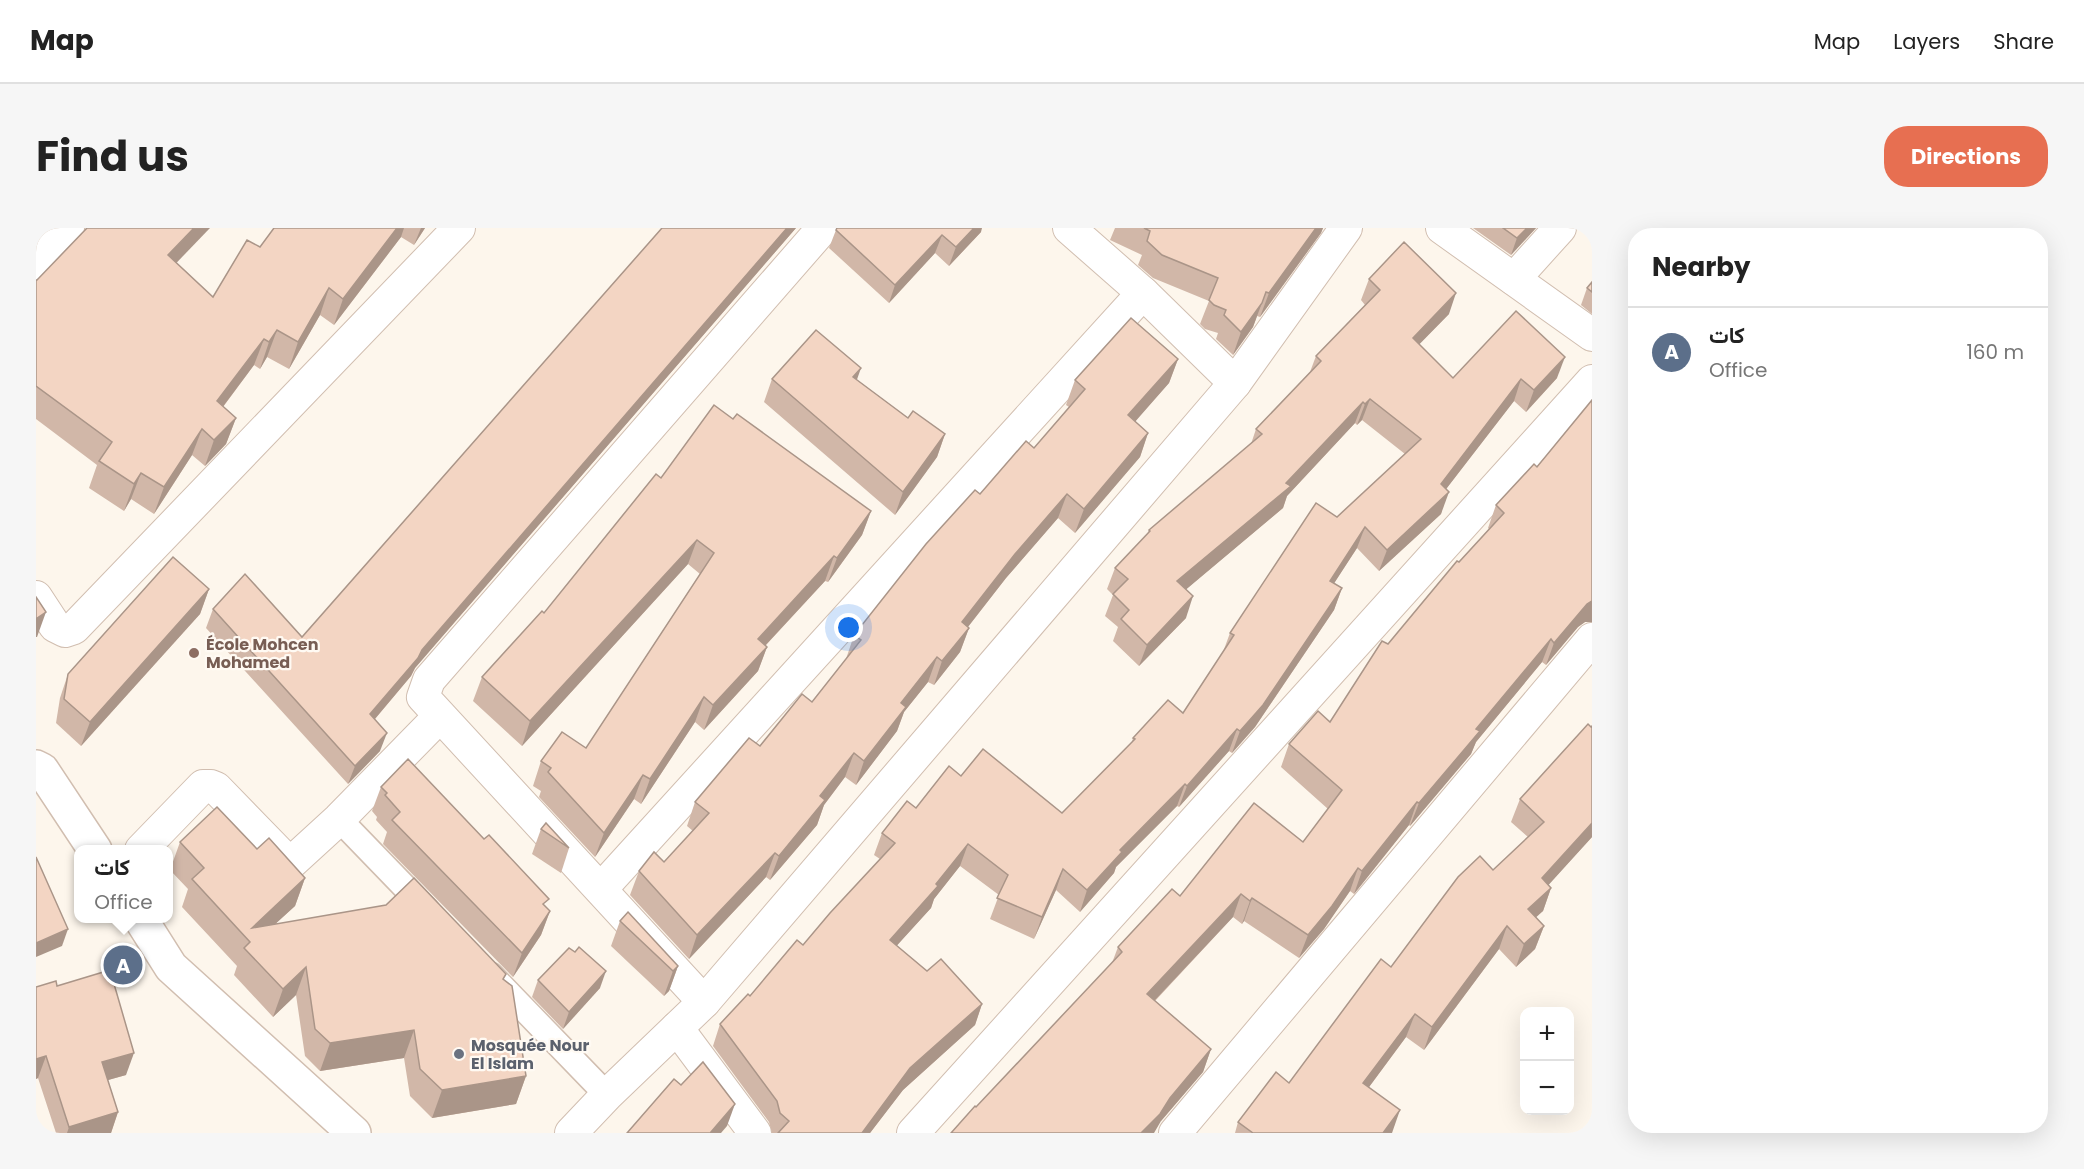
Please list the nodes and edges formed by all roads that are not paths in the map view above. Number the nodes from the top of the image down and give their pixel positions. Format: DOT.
graph roads {
  1 [pos="68,228"];
  2 [pos="459,228"];
  3 [pos="823,228"];
  4 [pos="1346,228"];
  5 [pos="1442,228"];
  6 [pos="1560,228"];
  7 [pos="1085,233"];
  8 [pos="36,263"];
  9 [pos="1514,279"];
  10 [pos="1143,294"];
  11 [pos="1592,335"];
  12 [pos="1592,381"];
  13 [pos="1234,383"];
  14 [pos="36,597"];
  15 [pos="1592,639"];
  16 [pos="440,717"];
  17 [pos="36,767"];
  18 [pos="339,819"];
  19 [pos="92,845"];
  20 [pos="145,845"];
  21 [pos="601,889"];
  22 [pos="143,923"];
  23 [pos="444,928"];
  24 [pos="477,961"];
  25 [pos="704,1002"];
  26 [pos="677,1028"];
  27 [pos="607,1095"];
  28 [pos="354,1133"];
  29 [pos="571,1133"];
  30 [pos="755,1133"];
  31 [pos="913,1133"];
  32 [pos="1175,1133"];
  1 -- 8 [label="street"];
  2 -- 14 [label="street"];
  3 -- 16 [label="street"];
  4 -- 13 [label="street"];
  5 -- 9 [label="street"];
  6 -- 9 [label="street"];
  7 -- 10 [label="street"];
  9 -- 11 [label="street"];
  10 -- 13 [label="street"];
  10 -- 21 [label="street"];
  12 -- 31 [label="street"];
  13 -- 25 [label="street"];
  15 -- 32 [label="street"];
  16 -- 18 [label="street"];
  16 -- 21 [label="street"];
  17 -- 19 [label="street"];
  18 -- 20 [label="street"];
  18 -- 23 [label="street"];
  21 -- 25 [label="street"];
  22 -- 28 [label="street"];
  24 -- 27 [label="street"];
  25 -- 26 [label="street"];
  26 -- 27 [label="street"];
  26 -- 30 [label="street"];
  27 -- 29 [label="street"];
}
